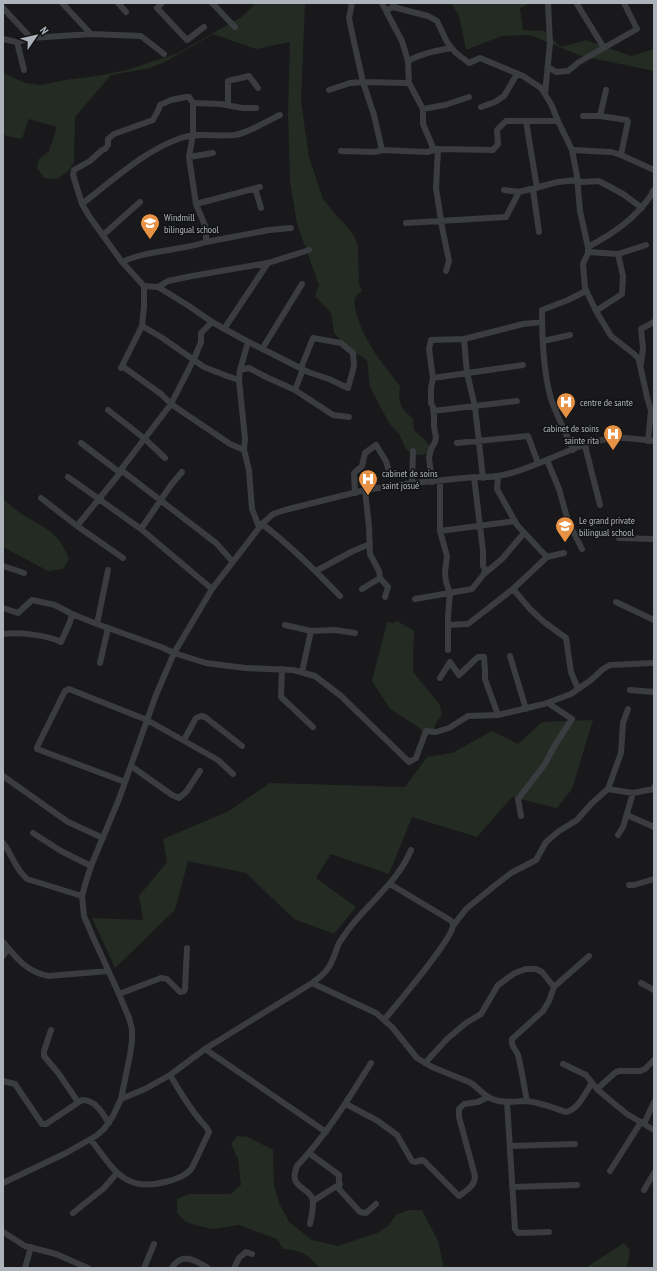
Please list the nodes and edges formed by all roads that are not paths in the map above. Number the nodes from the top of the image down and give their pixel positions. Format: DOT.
graph roads {
  1 [pos="62,3"];
  2 [pos="118,3"];
  3 [pos="162,3"];
  4 [pos="212,3"];
  5 [pos="352,3"];
  6 [pos="382,3"];
  7 [pos="548,3"];
  8 [pos="624,3"];
  9 [pos="577,4"];
  10 [pos="394,5"];
  11 [pos="3,8"];
  12 [pos="386,11"];
  13 [pos="126,12"];
  14 [pos="204,27"];
  15 [pos="235,27"];
  16 [pos="91,34"];
  17 [pos="31,38"];
  18 [pos="3,39"];
  19 [pos="17,42"];
  20 [pos="451,48"];
  21 [pos="604,48"];
  22 [pos="164,54"];
  23 [pos="408,61"];
  24 [pos="548,68"];
  25 [pos="24,70"];
  26 [pos="517,74"];
  27 [pos="363,82"];
  28 [pos="409,83"];
  29 [pos="258,88"];
  30 [pos="329,90"];
  31 [pos="606,90"];
  32 [pos="546,94"];
  33 [pos="468,97"];
  34 [pos="193,103"];
  35 [pos="228,105"];
  36 [pos="481,107"];
  37 [pos="256,108"];
  38 [pos="423,109"];
  39 [pos="280,115"];
  40 [pos="583,116"];
  41 [pos="600,116"];
  42 [pos="526,121"];
  43 [pos="558,121"];
  44 [pos="193,134"];
  45 [pos="436,149"];
  46 [pos="382,150"];
  47 [pos="572,150"];
  48 [pos="341,151"];
  49 [pos="213,153"];
  50 [pos="621,155"];
  51 [pos="189,157"];
  52 [pos="654,170"];
  53 [pos="577,180"];
  54 [pos="535,188"];
  55 [pos="504,190"];
  56 [pos="654,190"];
  57 [pos="519,192"];
  58 [pos="140,202"];
  59 [pos="82,204"];
  60 [pos="196,204"];
  61 [pos="260,208"];
  62 [pos="642,208"];
  63 [pos="441,221"];
  64 [pos="406,223"];
  65 [pos="291,228"];
  66 [pos="540,232"];
  67 [pos="103,235"];
  68 [pos="206,242"];
  69 [pos="646,245"];
  70 [pos="588,249"];
  71 [pos="309,250"];
  72 [pos="618,254"];
  73 [pos="122,262"];
  74 [pos="268,263"];
  75 [pos="446,271"];
  76 [pos="302,284"];
  77 [pos="144,286"];
  78 [pos="158,287"];
  79 [pos="586,291"];
  80 [pos="596,311"];
  81 [pos="212,322"];
  82 [pos="542,322"];
  83 [pos="654,322"];
  84 [pos="142,326"];
  85 [pos="224,329"];
  86 [pos="570,335"];
  87 [pos="464,339"];
  88 [pos="543,341"];
  89 [pos="248,342"];
  90 [pos="262,349"];
  91 [pos="194,359"];
  92 [pos="640,364"];
  93 [pos="523,365"];
  94 [pos="302,369"];
  95 [pos="240,370"];
  96 [pos="468,373"];
  97 [pos="433,378"];
  98 [pos="239,380"];
  99 [pos="295,390"];
  100 [pos="517,401"];
  101 [pos="171,404"];
  102 [pos="475,407"];
  103 [pos="108,410"];
  104 [pos="434,411"];
  105 [pos="349,417"];
  106 [pos="145,439"];
  107 [pos="479,440"];
  108 [pos="651,441"];
  109 [pos="81,443"];
  110 [pos="457,443"];
  111 [pos="585,446"];
  112 [pos="244,450"];
  113 [pos="573,450"];
  114 [pos="413,451"];
  115 [pos="166,458"];
  116 [pos="547,460"];
  117 [pos="538,464"];
  118 [pos="120,471"];
  119 [pos="182,472"];
  120 [pos="390,476"];
  121 [pos="68,477"];
  122 [pos="498,477"];
  123 [pos="474,478"];
  124 [pos="483,478"];
  125 [pos="440,481"];
  126 [pos="432,482"];
  127 [pos="412,483"];
  128 [pos="365,490"];
  129 [pos="355,493"];
  130 [pos="41,498"];
  131 [pos="99,499"];
  132 [pos="161,501"];
  133 [pos="600,505"];
  134 [pos="156,508"];
  135 [pos="515,521"];
  136 [pos="77,526"];
  137 [pos="260,526"];
  138 [pos="479,526"];
  139 [pos="141,528"];
  140 [pos="440,531"];
  141 [pos="524,533"];
  142 [pos="619,538"];
  143 [pos="654,539"];
  144 [pos="370,544"];
  145 [pos="582,549"];
  146 [pos="564,553"];
  147 [pos="547,557"];
  148 [pos="123,558"];
  149 [pos="233,562"];
  150 [pos="3,566"];
  151 [pos="108,570"];
  152 [pos="316,571"];
  153 [pos="24,573"];
  154 [pos="484,574"];
  155 [pos="380,578"];
  156 [pos="212,589"];
  157 [pos="362,589"];
  158 [pos="513,589"];
  159 [pos="450,593"];
  160 [pos="340,596"];
  161 [pos="385,597"];
  162 [pos="415,599"];
  163 [pos="616,602"];
  164 [pos="3,608"];
  165 [pos="72,614"];
  166 [pos="654,620"];
  167 [pos="96,624"];
  168 [pos="285,625"];
  169 [pos="448,625"];
  170 [pos="108,628"];
  171 [pos="311,631"];
  172 [pos="355,633"];
  173 [pos="3,634"];
  174 [pos="448,650"];
  175 [pos="174,653"];
  176 [pos="510,656"];
  177 [pos="100,663"];
  178 [pos="654,663"];
  179 [pos="282,669"];
  180 [pos="302,672"];
  181 [pos="440,678"];
  182 [pos="578,689"];
  183 [pos="630,690"];
  184 [pos="654,692"];
  185 [pos="548,703"];
  186 [pos="526,709"];
  187 [pos="628,709"];
  188 [pos="498,715"];
  189 [pos="147,720"];
  190 [pos="313,727"];
  191 [pos="184,740"];
  192 [pos="242,746"];
  193 [pos="131,766"];
  194 [pos="200,771"];
  195 [pos="232,774"];
  196 [pos="3,776"];
  197 [pos="125,782"];
  198 [pos="654,787"];
  199 [pos="608,789"];
  200 [pos="633,793"];
  201 [pos="627,815"];
  202 [pos="521,816"];
  203 [pos="654,827"];
  204 [pos="33,833"];
  205 [pos="618,835"];
  206 [pos="103,838"];
  207 [pos="3,843"];
  208 [pos="411,850"];
  209 [pos="91,866"];
  210 [pos="654,879"];
  211 [pos="390,884"];
  212 [pos="629,885"];
  213 [pos="82,896"];
  214 [pos="453,926"];
  215 [pos="3,942"];
  216 [pos="188,948"];
  217 [pos="8,949"];
  218 [pos="3,956"];
  219 [pos="589,956"];
  220 [pos="108,971"];
  221 [pos="312,983"];
  222 [pos="641,983"];
  223 [pos="554,987"];
  224 [pos="654,990"];
  225 [pos="119,994"];
  226 [pos="385,1019"];
  227 [pos="51,1030"];
  228 [pos="205,1049"];
  229 [pos="654,1060"];
  230 [pos="371,1063"];
  231 [pos="425,1063"];
  232 [pos="563,1064"];
  233 [pos="170,1075"];
  234 [pos="3,1081"];
  235 [pos="592,1083"];
  236 [pos="597,1089"];
  237 [pos="488,1097"];
  238 [pos="121,1098"];
  239 [pos="526,1101"];
  240 [pos="78,1102"];
  241 [pos="507,1102"];
  242 [pos="654,1102"];
  243 [pos="346,1104"];
  244 [pos="109,1122"];
  245 [pos="643,1123"];
  246 [pos="654,1130"];
  247 [pos="326,1132"];
  248 [pos="91,1140"];
  249 [pos="575,1144"];
  250 [pos="510,1146"];
  251 [pos="309,1153"];
  252 [pos="610,1171"];
  253 [pos="117,1173"];
  254 [pos="654,1173"];
  255 [pos="3,1183"];
  256 [pos="340,1184"];
  257 [pos="577,1186"];
  258 [pos="512,1187"];
  259 [pos="644,1190"];
  260 [pos="313,1201"];
  261 [pos="376,1204"];
  262 [pos="73,1213"];
  263 [pos="310,1224"];
  264 [pos="3,1232"];
  265 [pos="549,1232"];
  266 [pos="154,1244"];
  267 [pos="31,1247"];
  268 [pos="252,1254"];
  269 [pos="25,1268"];
  270 [pos="88,1268"];
  271 [pos="144,1268"];
  272 [pos="172,1268"];
  273 [pos="208,1268"];
  274 [pos="234,1268"];
  1 -- 16 [label="street"];
  2 -- 13 [label="street"];
  3 -- 14 [label="street"];
  4 -- 15 [label="street"];
  5 -- 27 [label="street"];
  6 -- 12 [label="street"];
  7 -- 24 [label="street"];
  8 -- 21 [label="street"];
  9 -- 21 [label="street"];
  10 -- 12 [label="street"];
  10 -- 20 [label="street"];
  11 -- 17 [label="street"];
  12 -- 23 [label="street"];
  16 -- 17 [label="street"];
  16 -- 22 [label="street"];
  17 -- 19 [label="street"];
  18 -- 19 [label="street"];
  19 -- 25 [label="street"];
  20 -- 23 [label="street"];
  20 -- 26 [label="street"];
  21 -- 24 [label="street"];
  23 -- 28 [label="street"];
  24 -- 32 [label="street"];
  26 -- 32 [label="street"];
  26 -- 36 [label="street"];
  27 -- 28 [label="street"];
  27 -- 30 [label="street"];
  27 -- 46 [label="street"];
  28 -- 38 [label="street"];
  29 -- 35 [label="street"];
  31 -- 41 [label="street"];
  32 -- 43 [label="street"];
  33 -- 38 [label="street"];
  34 -- 35 [label="street"];
  34 -- 44 [label="street"];
  34 -- 59 [label="street"];
  35 -- 37 [label="street"];
  38 -- 45 [label="street"];
  39 -- 44 [label="street"];
  40 -- 41 [label="street"];
  41 -- 50 [label="street"];
  42 -- 43 [label="street"];
  42 -- 45 [label="street"];
  42 -- 54 [label="street"];
  43 -- 47 [label="street"];
  44 -- 51 [label="street"];
  44 -- 59 [label="street"];
  45 -- 46 [label="street"];
  45 -- 63 [label="street"];
  46 -- 48 [label="street"];
  47 -- 50 [label="street"];
  47 -- 53 [label="street"];
  49 -- 51 [label="street"];
  50 -- 52 [label="street"];
  51 -- 60 [label="street"];
  53 -- 54 [label="street"];
  53 -- 62 [label="street"];
  53 -- 70 [label="street"];
  54 -- 57 [label="street"];
  54 -- 66 [label="street"];
  55 -- 57 [label="street"];
  56 -- 62 [label="street"];
  57 -- 63 [label="street"];
  58 -- 67 [label="street"];
  59 -- 67 [label="street"];
  60 -- 61 [label="street"];
  60 -- 68 [label="street"];
  62 -- 70 [label="street"];
  63 -- 64 [label="street"];
  63 -- 75 [label="street"];
  65 -- 68 [label="street"];
  67 -- 73 [label="street"];
  68 -- 73 [label="street"];
  69 -- 72 [label="street"];
  70 -- 72 [label="street"];
  70 -- 79 [label="street"];
  71 -- 74 [label="street"];
  72 -- 80 [label="street"];
  73 -- 77 [label="street"];
  74 -- 78 [label="street"];
  74 -- 85 [label="street"];
  76 -- 90 [label="street"];
  77 -- 78 [label="street"];
  77 -- 84 [label="street"];
  78 -- 81 [label="street"];
  79 -- 80 [label="street"];
  79 -- 82 [label="street"];
  80 -- 92 [label="street"];
  81 -- 85 [label="street"];
  81 -- 91 [label="street"];
  82 -- 87 [label="street"];
  82 -- 88 [label="street"];
  83 -- 92 [label="street"];
  84 -- 91 [label="street"];
  84 -- 101 [label="street"];
  85 -- 89 [label="street"];
  86 -- 88 [label="street"];
  87 -- 96 [label="street"];
  87 -- 97 [label="street"];
  88 -- 113 [label="street"];
  89 -- 90 [label="street"];
  89 -- 95 [label="street"];
  90 -- 94 [label="street"];
  91 -- 98 [label="street"];
  91 -- 101 [label="street"];
  92 -- 108 [label="street"];
  93 -- 96 [label="street"];
  94 -- 94 [label="street"];
  94 -- 99 [label="street"];
  95 -- 98 [label="street"];
  95 -- 99 [label="street"];
  96 -- 97 [label="street"];
  96 -- 102 [label="street"];
  97 -- 104 [label="street"];
  98 -- 112 [label="street"];
  99 -- 105 [label="street"];
  100 -- 102 [label="street"];
  101 -- 106 [label="street"];
  101 -- 112 [label="street"];
  102 -- 104 [label="street"];
  102 -- 107 [label="street"];
  103 -- 106 [label="street"];
  104 -- 126 [label="street"];
  106 -- 115 [label="street"];
  106 -- 118 [label="street"];
  107 -- 110 [label="street"];
  107 -- 117 [label="street"];
  107 -- 124 [label="street"];
  108 -- 111 [label="street"];
  109 -- 118 [label="street"];
  111 -- 113 [label="street"];
  111 -- 133 [label="street"];
  112 -- 137 [label="street"];
  113 -- 116 [label="street"];
  114 -- 127 [label="street"];
  116 -- 117 [label="street"];
  116 -- 145 [label="street"];
  117 -- 122 [label="street"];
  118 -- 131 [label="street"];
  118 -- 132 [label="street"];
  118 -- 134 [label="street"];
  119 -- 132 [label="street"];
  120 -- 129 [label="street"];
  121 -- 131 [label="street"];
  122 -- 124 [label="street"];
  122 -- 135 [label="street"];
  123 -- 124 [label="street"];
  123 -- 125 [label="street"];
  123 -- 138 [label="street"];
  125 -- 126 [label="street"];
  125 -- 140 [label="street"];
  126 -- 127 [label="street"];
  127 -- 128 [label="street"];
  128 -- 129 [label="street"];
  128 -- 144 [label="street"];
  129 -- 137 [label="street"];
  130 -- 136 [label="street"];
  131 -- 136 [label="street"];
  131 -- 139 [label="street"];
  132 -- 134 [label="street"];
  132 -- 149 [label="street"];
  134 -- 139 [label="street"];
  135 -- 138 [label="street"];
  135 -- 141 [label="street"];
  136 -- 148 [label="street"];
  137 -- 149 [label="street"];
  137 -- 152 [label="street"];
  138 -- 140 [label="street"];
  138 -- 154 [label="street"];
  139 -- 156 [label="street"];
  140 -- 159 [label="street"];
  141 -- 147 [label="street"];
  141 -- 154 [label="street"];
  142 -- 143 [label="street"];
  144 -- 152 [label="street"];
  144 -- 155 [label="street"];
  146 -- 147 [label="street"];
  147 -- 158 [label="street"];
  149 -- 156 [label="street"];
  150 -- 153 [label="street"];
  151 -- 167 [label="street"];
  152 -- 160 [label="street"];
  154 -- 159 [label="street"];
  155 -- 157 [label="street"];
  155 -- 161 [label="street"];
  156 -- 175 [label="street"];
  158 -- 169 [label="street"];
  158 -- 182 [label="street"];
  159 -- 162 [label="street"];
  159 -- 169 [label="street"];
  163 -- 166 [label="street"];
  164 -- 165 [label="street"];
  165 -- 167 [label="street"];
  165 -- 173 [label="street"];
  167 -- 170 [label="street"];
  168 -- 171 [label="street"];
  169 -- 174 [label="street"];
  170 -- 175 [label="street"];
  170 -- 177 [label="street"];
  171 -- 172 [label="street"];
  171 -- 180 [label="street"];
  175 -- 179 [label="street"];
  175 -- 189 [label="street"];
  176 -- 186 [label="street"];
  178 -- 182 [label="street"];
  179 -- 180 [label="street"];
  179 -- 190 [label="street"];
  180 -- 188 [label="street"];
  181 -- 188 [label="street"];
  182 -- 185 [label="street"];
  183 -- 184 [label="street"];
  185 -- 186 [label="street"];
  185 -- 202 [label="street"];
  186 -- 188 [label="street"];
  187 -- 199 [label="street"];
  189 -- 191 [label="street"];
  189 -- 193 [label="street"];
  189 -- 197 [label="street"];
  191 -- 192 [label="street"];
  191 -- 195 [label="street"];
  193 -- 194 [label="street"];
  193 -- 197 [label="street"];
  196 -- 206 [label="street"];
  197 -- 206 [label="street"];
  198 -- 200 [label="street"];
  199 -- 200 [label="street"];
  199 -- 214 [label="street"];
  200 -- 201 [label="street"];
  201 -- 203 [label="street"];
  201 -- 205 [label="street"];
  204 -- 209 [label="street"];
  206 -- 209 [label="street"];
  207 -- 213 [label="street"];
  208 -- 211 [label="street"];
  209 -- 213 [label="street"];
  210 -- 212 [label="street"];
  211 -- 214 [label="street"];
  211 -- 221 [label="street"];
  213 -- 220 [label="street"];
  214 -- 226 [label="street"];
  215 -- 217 [label="street"];
  216 -- 225 [label="street"];
  217 -- 218 [label="street"];
  217 -- 220 [label="street"];
  219 -- 223 [label="street"];
  220 -- 225 [label="street"];
  221 -- 226 [label="street"];
  221 -- 228 [label="street"];
  222 -- 224 [label="street"];
  223 -- 231 [label="street"];
  223 -- 239 [label="street"];
  225 -- 238 [label="street"];
  226 -- 231 [label="street"];
  227 -- 240 [label="street"];
  228 -- 233 [label="street"];
  228 -- 247 [label="street"];
  229 -- 236 [label="street"];
  230 -- 243 [label="street"];
  231 -- 237 [label="street"];
  232 -- 235 [label="street"];
  233 -- 238 [label="street"];
  233 -- 253 [label="street"];
  234 -- 240 [label="street"];
  235 -- 236 [label="street"];
  235 -- 239 [label="street"];
  236 -- 245 [label="street"];
  237 -- 241 [label="street"];
  237 -- 243 [label="street"];
  238 -- 244 [label="street"];
  239 -- 241 [label="street"];
  240 -- 244 [label="street"];
  241 -- 250 [label="street"];
  242 -- 245 [label="street"];
  243 -- 247 [label="street"];
  244 -- 248 [label="street"];
  245 -- 246 [label="street"];
  245 -- 252 [label="street"];
  247 -- 251 [label="street"];
  248 -- 253 [label="street"];
  248 -- 255 [label="street"];
  249 -- 250 [label="street"];
  250 -- 258 [label="street"];
  251 -- 256 [label="street"];
  251 -- 260 [label="street"];
  253 -- 262 [label="street"];
  254 -- 259 [label="street"];
  256 -- 260 [label="street"];
  256 -- 261 [label="street"];
  257 -- 258 [label="street"];
  258 -- 265 [label="street"];
  260 -- 263 [label="street"];
  264 -- 267 [label="street"];
  266 -- 271 [label="street"];
  267 -- 269 [label="street"];
  267 -- 270 [label="street"];
  268 -- 274 [label="street"];
  272 -- 273 [label="street"];
}
